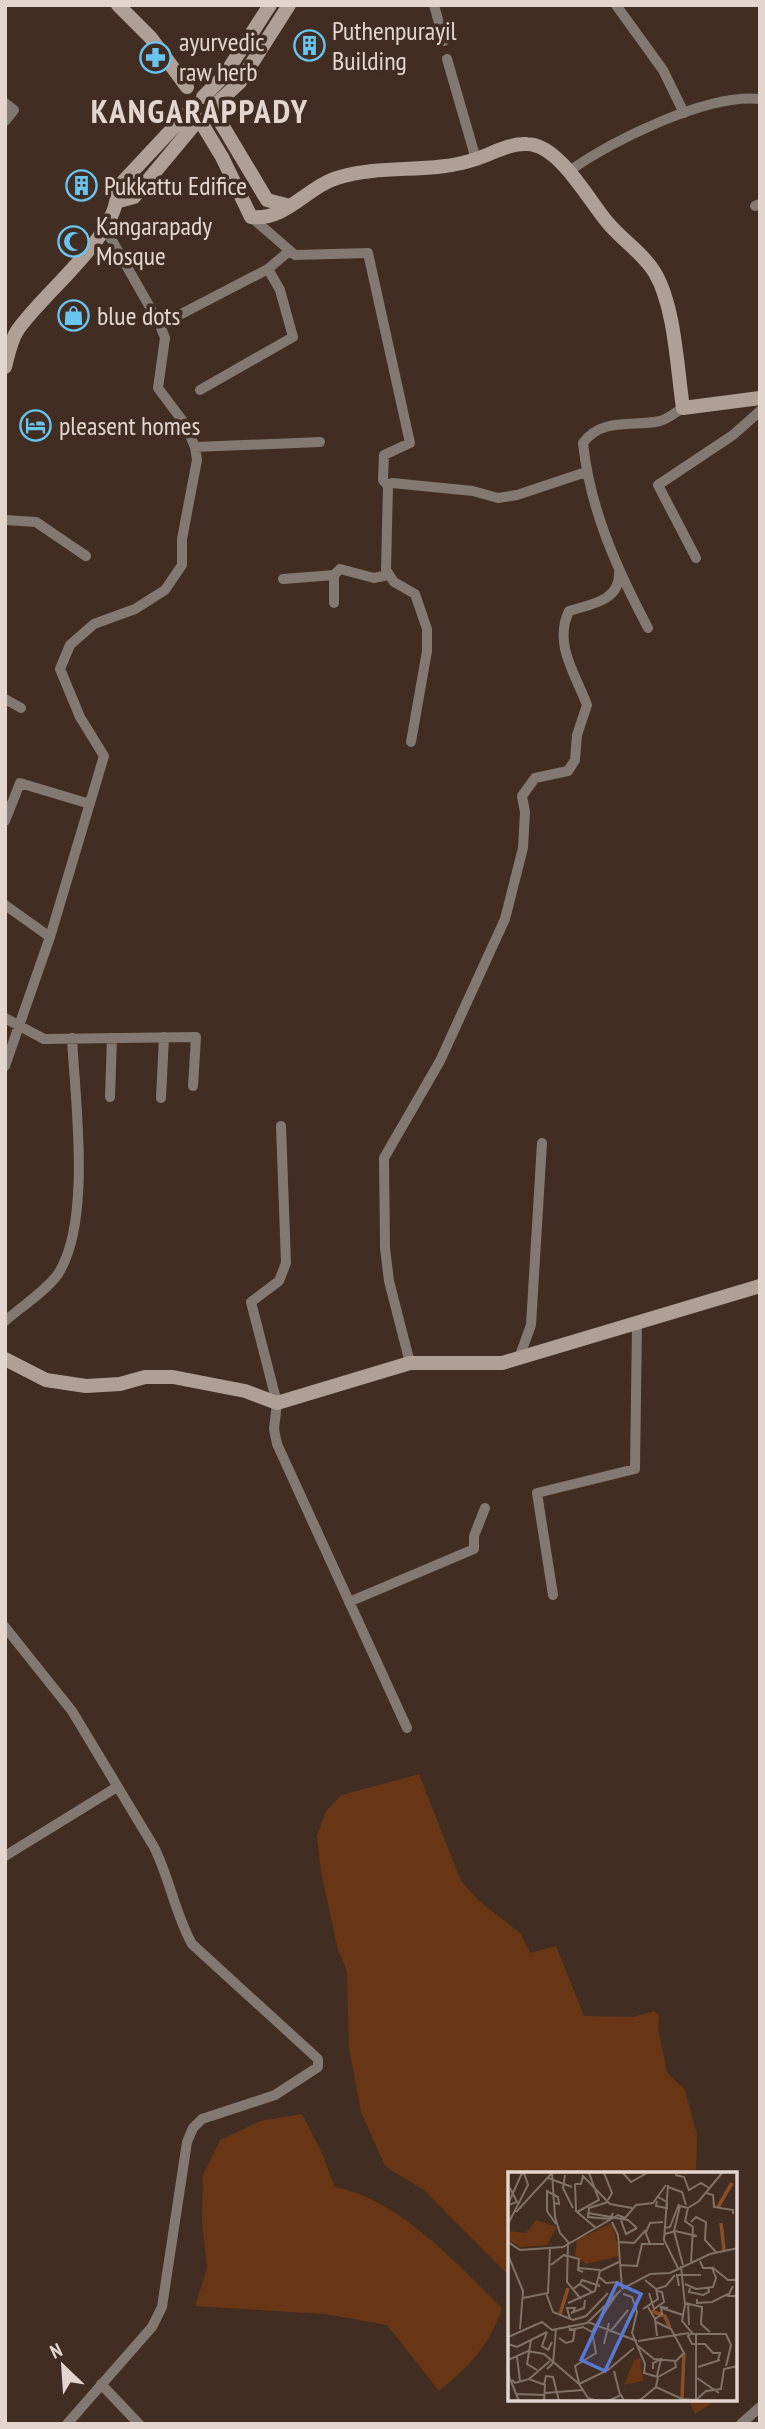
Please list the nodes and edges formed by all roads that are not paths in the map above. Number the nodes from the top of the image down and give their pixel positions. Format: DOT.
graph roads {
  1 [pos="118,5"];
  2 [pos="270,5"];
  3 [pos="289,5"];
  4 [pos="434,5"];
  5 [pos="616,5"];
  6 [pos="443,41"];
  7 [pos="447,59"];
  8 [pos="760,99"];
  9 [pos="5,103"];
  10 [pos="199,106"];
  11 [pos="684,113"];
  12 [pos="5,121"];
  13 [pos="476,159"];
  14 [pos="569,171"];
  15 [pos="290,206"];
  16 [pos="251,217"];
  17 [pos="106,228"];
  18 [pos="288,252"];
  19 [pos="268,269"];
  20 [pos="160,325"];
  21 [pos="10,333"];
  22 [pos="5,367"];
  23 [pos="200,390"];
  24 [pos="760,397"];
  25 [pos="683,408"];
  26 [pos="760,411"];
  27 [pos="320,442"];
  28 [pos="195,447"];
  29 [pos="586,472"];
  30 [pos="385,478"];
  31 [pos="5,520"];
  32 [pos="86,556"];
  33 [pos="696,558"];
  34 [pos="619,573"];
  35 [pos="334,575"];
  36 [pos="388,575"];
  37 [pos="283,579"];
  38 [pos="334,603"];
  39 [pos="648,628"];
  40 [pos="5,699"];
  41 [pos="21,708"];
  42 [pos="411,742"];
  43 [pos="90,804"];
  44 [pos="5,821"];
  45 [pos="5,905"];
  46 [pos="50,937"];
  47 [pos="5,1018"];
  48 [pos="19,1023"];
  49 [pos="164,1037"];
  50 [pos="72,1038"];
  51 [pos="112,1038"];
  52 [pos="5,1066"];
  53 [pos="193,1086"];
  54 [pos="110,1097"];
  55 [pos="161,1098"];
  56 [pos="281,1126"];
  57 [pos="542,1143"];
  58 [pos="760,1286"];
  59 [pos="5,1321"];
  60 [pos="637,1324"];
  61 [pos="519,1358"];
  62 [pos="5,1359"];
  63 [pos="410,1363"];
  64 [pos="277,1403"];
  65 [pos="485,1508"];
  66 [pos="553,1595"];
  67 [pos="349,1602"];
  68 [pos="5,1627"];
  69 [pos="407,1728"];
  70 [pos="117,1787"];
  71 [pos="5,1856"];
  72 [pos="102,2385"];
  73 [pos="760,2407"];
  74 [pos="67,2424"];
  75 [pos="139,2424"];
  76 [pos="741,2424"];
  1 -- 10 [label="street"];
  2 -- 10 [label="street"];
  3 -- 10 [label="street"];
  4 -- 6 [label="street"];
  5 -- 11 [label="street"];
  7 -- 13 [label="street"];
  8 -- 11 [label="street"];
  9 -- 12 [label="street"];
  10 -- 15 [label="street"];
  10 -- 16 [label="street"];
  10 -- 17 [label="street"];
  11 -- 14 [label="street"];
  13 -- 14 [label="street"];
  13 -- 15 [label="street"];
  14 -- 25 [label="street"];
  15 -- 16 [label="street"];
  16 -- 18 [label="street"];
  17 -- 20 [label="street"];
  17 -- 21 [label="street"];
  18 -- 19 [label="street"];
  18 -- 30 [label="street"];
  19 -- 20 [label="street"];
  19 -- 23 [label="street"];
  20 -- 28 [label="street"];
  21 -- 22 [label="street"];
  24 -- 25 [label="street"];
  25 -- 29 [label="street"];
  26 -- 33 [label="street"];
  27 -- 28 [label="street"];
  28 -- 43 [label="street"];
  29 -- 30 [label="street"];
  29 -- 34 [label="street"];
  30 -- 36 [label="street"];
  31 -- 32 [label="street"];
  34 -- 39 [label="street"];
  34 -- 63 [label="street"];
  35 -- 36 [label="street"];
  35 -- 37 [label="street"];
  35 -- 38 [label="street"];
  36 -- 42 [label="street"];
  40 -- 41 [label="street"];
  43 -- 44 [label="street"];
  43 -- 46 [label="street"];
  45 -- 46 [label="street"];
  46 -- 48 [label="street"];
  47 -- 48 [label="street"];
  48 -- 50 [label="street"];
  48 -- 52 [label="street"];
  49 -- 51 [label="street"];
  49 -- 53 [label="street"];
  49 -- 55 [label="street"];
  50 -- 51 [label="street"];
  50 -- 59 [label="street"];
  51 -- 54 [label="street"];
  56 -- 64 [label="street"];
  57 -- 61 [label="street"];
  58 -- 60 [label="street"];
  60 -- 61 [label="street"];
  60 -- 66 [label="street"];
  61 -- 63 [label="street"];
  62 -- 64 [label="street"];
  63 -- 64 [label="street"];
  64 -- 67 [label="street"];
  65 -- 67 [label="street"];
  67 -- 69 [label="street"];
  68 -- 70 [label="street"];
  70 -- 71 [label="street"];
  70 -- 72 [label="street"];
  72 -- 74 [label="street"];
  72 -- 75 [label="street"];
  73 -- 76 [label="street"];
}
